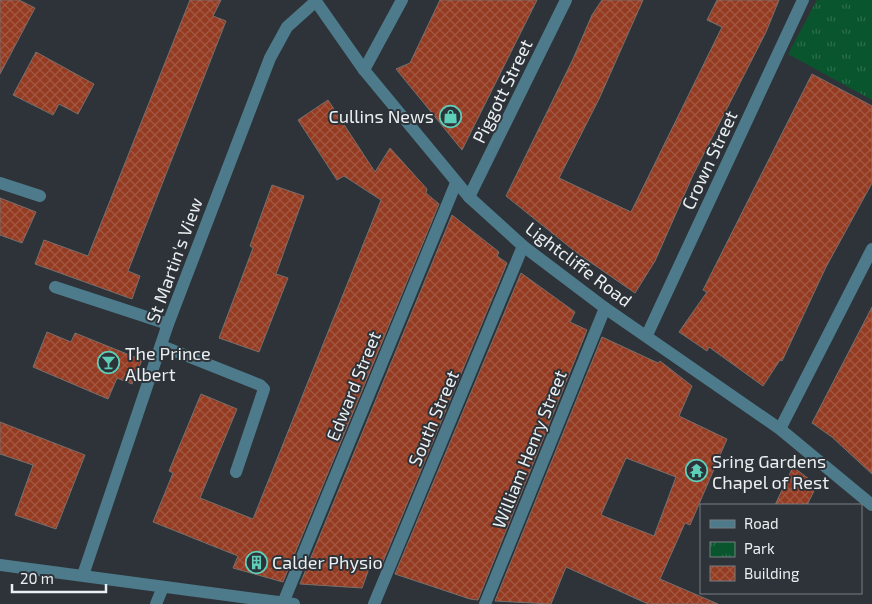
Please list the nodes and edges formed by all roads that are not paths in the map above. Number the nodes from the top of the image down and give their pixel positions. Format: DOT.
graph roads {
  1 [pos="402,0"];
  2 [pos="566,0"];
  3 [pos="803,0"];
  4 [pos="316,1"];
  5 [pos="364,70"];
  6 [pos="0,184"];
  7 [pos="456,184"];
  8 [pos="40,196"];
  9 [pos="469,198"];
  10 [pos="523,246"];
  11 [pos="872,249"];
  12 [pos="55,287"];
  13 [pos="606,308"];
  14 [pos="168,324"];
  15 [pos="646,335"];
  16 [pos="162,346"];
  17 [pos="780,429"];
  18 [pos="236,472"];
  19 [pos="872,505"];
  20 [pos="0,565"];
  21 [pos="82,575"];
  22 [pos="163,588"];
  23 [pos="289,603"];
  24 [pos="156,604"];
  25 [pos="374,604"];
  26 [pos="485,604"];
  1 -- 5 [label="street"];
  2 -- 9 [label="street, Piggott Street"];
  3 -- 15 [label="street, Crown Street"];
  4 -- 5 [label="street, Lightcliffe Road"];
  4 -- 14 [label="street, St Martin's View"];
  5 -- 7 [label="street, Lightcliffe Road"];
  6 -- 8 [label="street"];
  7 -- 9 [label="street, Lightcliffe Road"];
  7 -- 23 [label="street, Edward Street"];
  9 -- 10 [label="street, Lightcliffe Road"];
  10 -- 13 [label="street, Lightcliffe Road"];
  10 -- 25 [label="street, South Street"];
  11 -- 17 [label="street"];
  12 -- 14 [label="street"];
  13 -- 15 [label="street, Lightcliffe Road"];
  13 -- 26 [label="street, William Henry Street"];
  14 -- 16 [label="street, St Martin's View"];
  15 -- 17 [label="street, Lightcliffe Road"];
  16 -- 18 [label="street"];
  16 -- 21 [label="street, St Martin's View"];
  17 -- 19 [label="street, Lightcliffe Road"];
  20 -- 21 [label="street"];
  21 -- 22 [label="street"];
  22 -- 23 [label="street"];
  22 -- 24 [label="street"];
}
